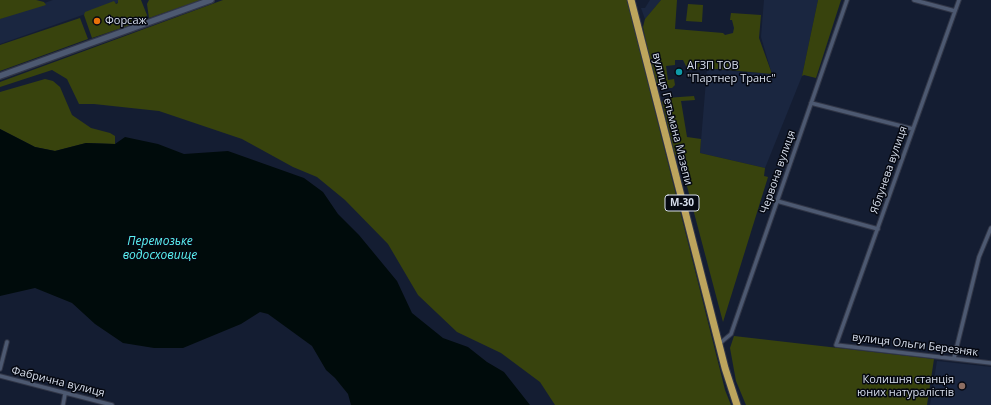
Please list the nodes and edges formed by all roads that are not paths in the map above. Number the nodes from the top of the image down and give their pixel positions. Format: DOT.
graph roads {
  1 [pos="211,0"];
  2 [pos="632,0"];
  3 [pos="846,0"];
  4 [pos="914,0"];
  5 [pos="959,0"];
  6 [pos="955,11"];
  7 [pos="0,76"];
  8 [pos="811,103"];
  9 [pos="913,129"];
  10 [pos="777,201"];
  11 [pos="878,228"];
  12 [pos="991,228"];
  13 [pos="7,342"];
  14 [pos="719,344"];
  15 [pos="836,345"];
  16 [pos="954,358"];
  17 [pos="991,363"];
  18 [pos="0,369"];
  19 [pos="0,376"];
  20 [pos="66,394"];
  21 [pos="63,405"];
  22 [pos="112,405"];
  23 [pos="737,405"];
  1 -- 7 [label="main road"];
  2 -- 14 [label="highway, вулиця Гетьмана Мазепи / М-30"];
  3 -- 8 [label="street, Червона вулиця"];
  4 -- 6 [label="street"];
  5 -- 6 [label="street, Яблунева вулиця"];
  6 -- 9 [label="street, Яблунева вулиця"];
  8 -- 9 [label="street"];
  8 -- 10 [label="street, Червона вулиця"];
  9 -- 11 [label="street, Яблунева вулиця"];
  10 -- 11 [label="street"];
  10 -- 14 [label="street, Червона вулиця"];
  11 -- 15 [label="street, Яблунева вулиця"];
  12 -- 16 [label="street"];
  13 -- 18 [label="street"];
  14 -- 23 [label="highway, вулиця Гетьмана Мазепи / М-30"];
  15 -- 16 [label="street, вулиця Ольги Березняк"];
  16 -- 17 [label="street, вулиця Ольги Березняк"];
  19 -- 20 [label="street, Фабрична вулиця"];
  20 -- 21 [label="street"];
  20 -- 22 [label="street, Фабрична вулиця"];
}
